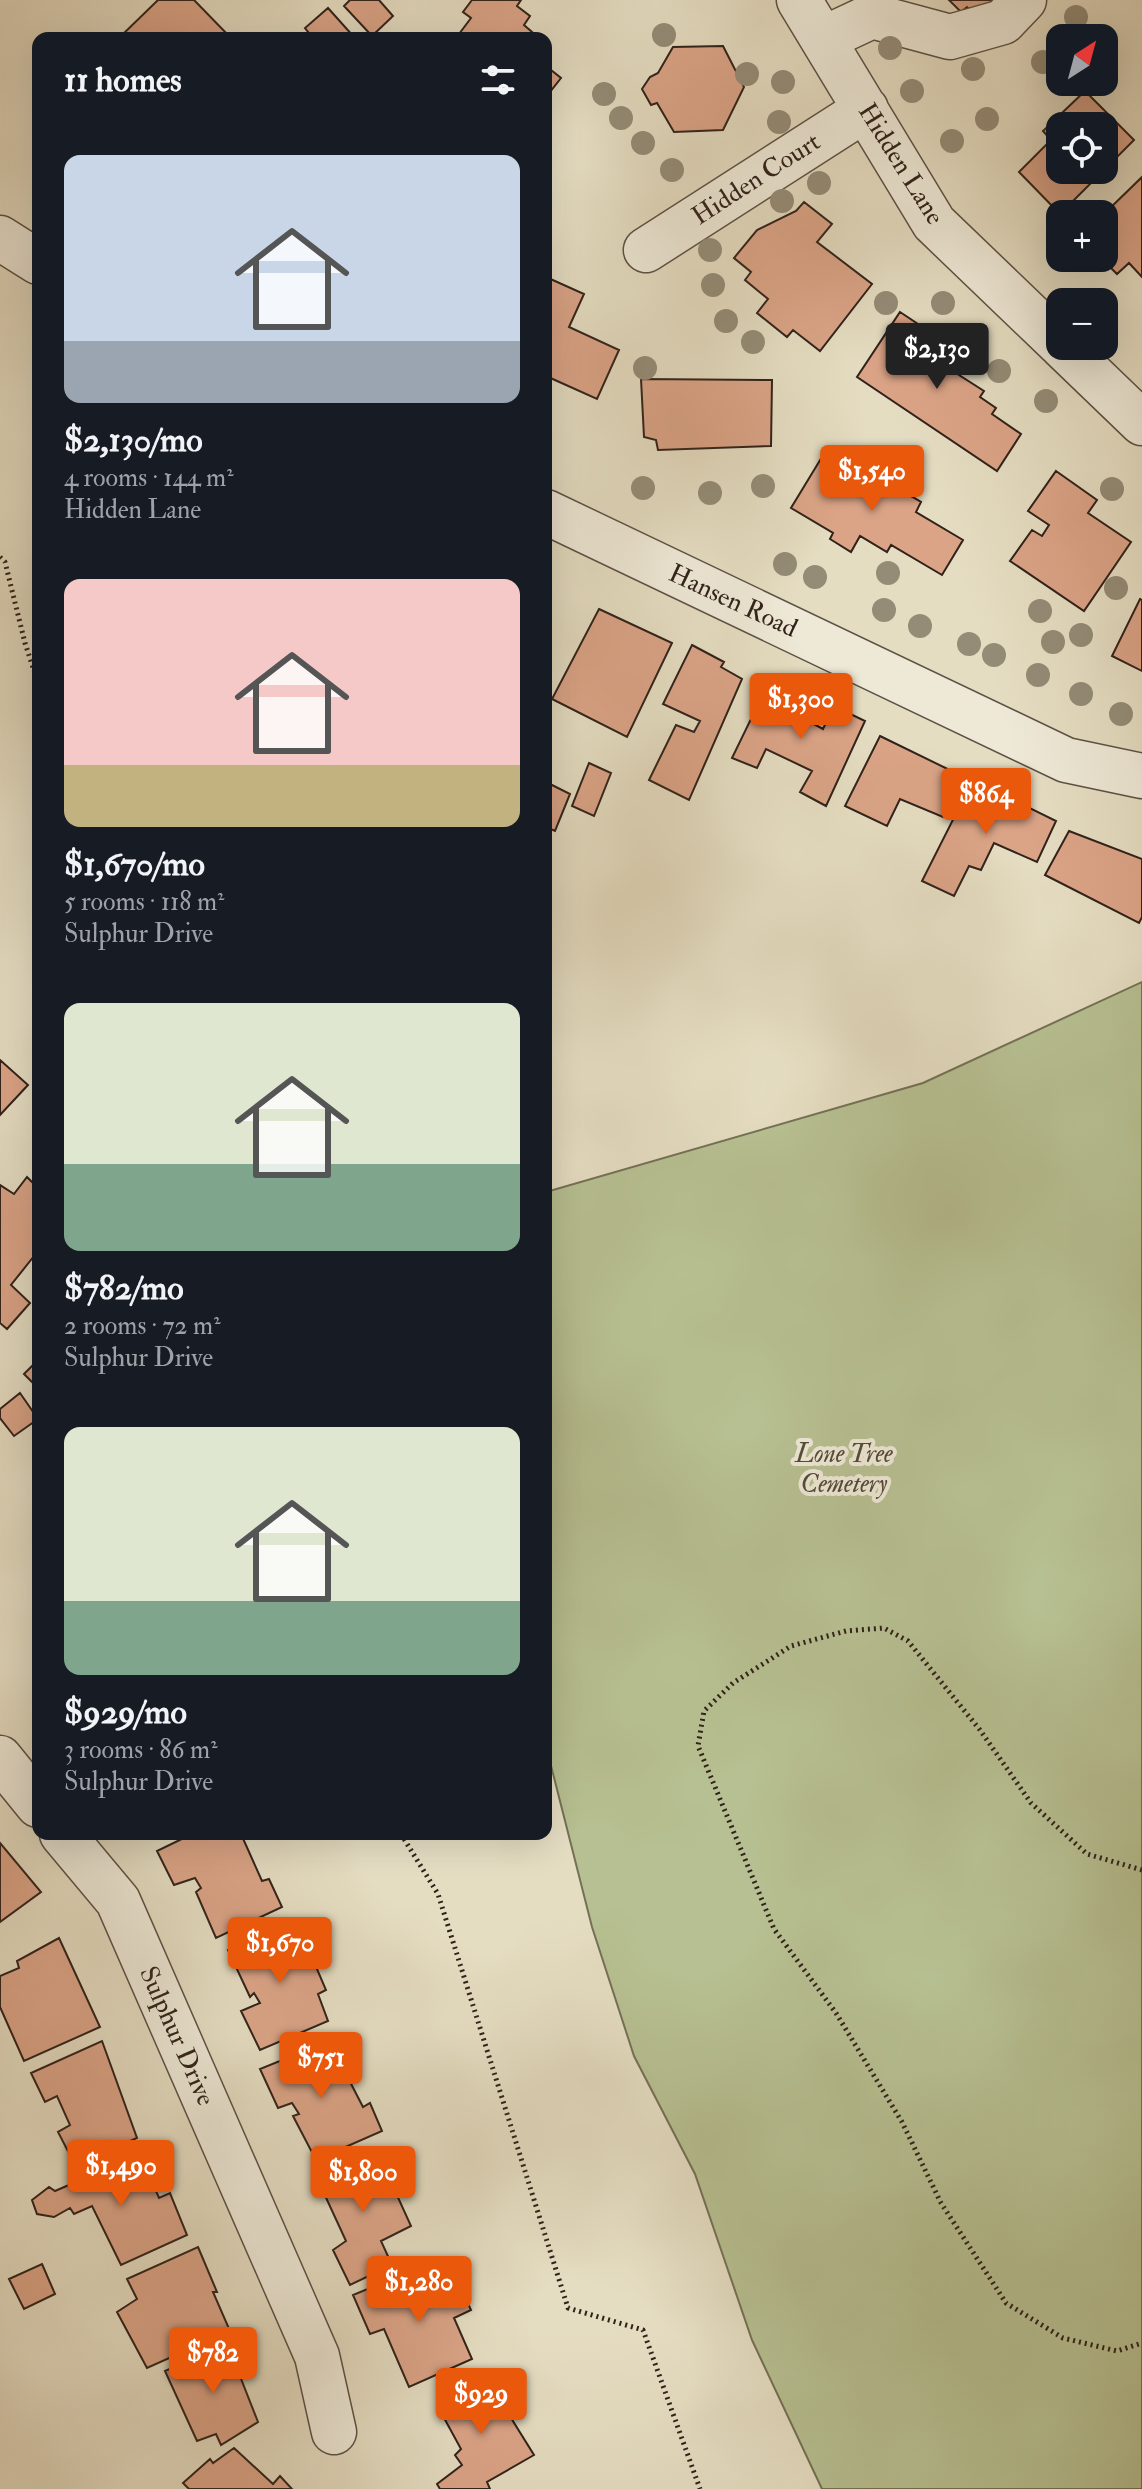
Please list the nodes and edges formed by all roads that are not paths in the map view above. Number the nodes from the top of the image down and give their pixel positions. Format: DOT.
graph roads {
  1 [pos="799,0"];
  2 [pos="1024,0"];
  3 [pos="823,39"];
  4 [pos="866,109"];
  5 [pos="0,238"];
  6 [pos="646,250"];
  7 [pos="32,258"];
  8 [pos="1046,331"];
  9 [pos="1077,360"];
  10 [pos="1142,423"];
  11 [pos="552,515"];
  12 [pos="1142,776"];
  13 [pos="0,1758"];
  14 [pos="32,1798"];
  15 [pos="67,1840"];
  16 [pos="334,2432"];
  1 -- 3 [label="street, Hidden Lane"];
  2 -- 3 [label="street"];
  3 -- 4 [label="street, Hidden Lane"];
  4 -- 6 [label="street, Hidden Court"];
  4 -- 8 [label="street, Hidden Lane"];
  5 -- 7 [label="street"];
  9 -- 10 [label="street, Hidden Lane"];
  11 -- 12 [label="street, Hansen Road"];
  13 -- 14 [label="street"];
  15 -- 16 [label="street, Sulphur Drive"];
}
